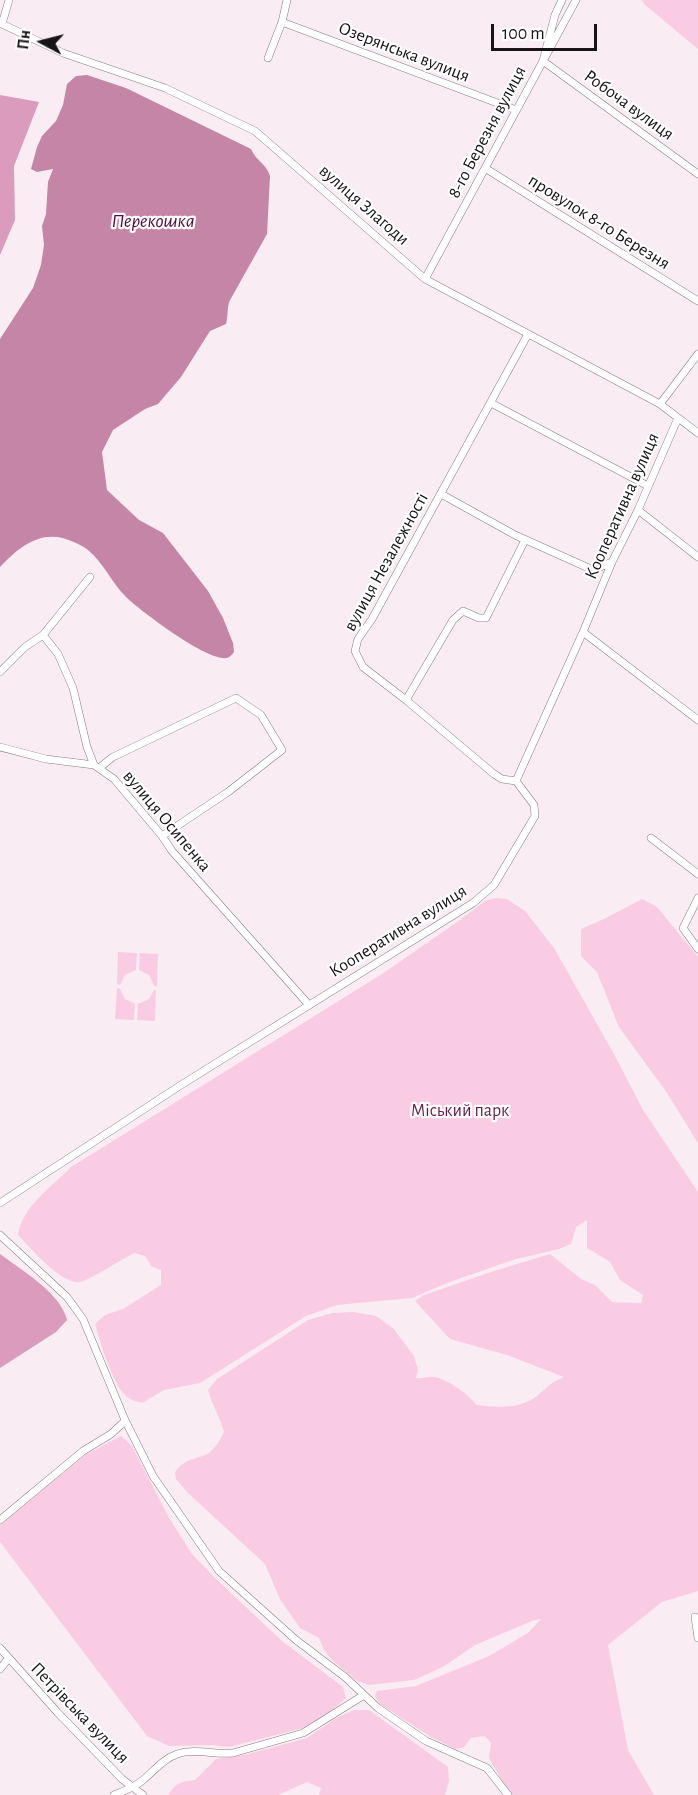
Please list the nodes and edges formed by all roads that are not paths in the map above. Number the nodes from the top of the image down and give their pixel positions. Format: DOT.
graph roads {
  1 [pos="9,0"];
  2 [pos="287,0"];
  3 [pos="562,0"];
  4 [pos="576,0"];
  5 [pos="282,22"];
  6 [pos="1,23"];
  7 [pos="268,58"];
  8 [pos="543,61"];
  9 [pos="516,110"];
  10 [pos="485,168"];
  11 [pos="698,174"];
  12 [pos="425,279"];
  13 [pos="698,301"];
  14 [pos="528,334"];
  15 [pos="698,354"];
  16 [pos="491,403"];
  17 [pos="660,404"];
  18 [pos="678,418"];
  19 [pos="698,433"];
  20 [pos="648,486"];
  21 [pos="441,494"];
  22 [pos="638,510"];
  23 [pos="525,540"];
  24 [pos="698,557"];
  25 [pos="612,562"];
  26 [pos="90,577"];
  27 [pos="583,632"];
  28 [pos="43,635"];
  29 [pos="0,672"];
  30 [pos="406,700"];
  31 [pos="698,720"];
  32 [pos="0,747"];
  33 [pos="96,766"];
  34 [pos="516,781"];
  35 [pos="162,836"];
  36 [pos="651,837"];
  37 [pos="698,874"];
  38 [pos="698,898"];
  39 [pos="698,949"];
  40 [pos="309,1005"];
  41 [pos="0,1203"];
  42 [pos="0,1236"];
  43 [pos="125,1421"];
  44 [pos="0,1520"];
  45 [pos="695,1617"];
  46 [pos="698,1638"];
  47 [pos="0,1648"];
  48 [pos="8,1659"];
  49 [pos="0,1669"];
  50 [pos="364,1695"];
  51 [pos="133,1787"];
  52 [pos="114,1795"];
  53 [pos="143,1795"];
  54 [pos="508,1795"];
  1 -- 6 [label="street"];
  2 -- 5 [label="street"];
  3 -- 8 [label="street"];
  4 -- 8 [label="street, 8-го Березня вулиця"];
  5 -- 7 [label="street"];
  5 -- 9 [label="street, Озерянська вулиця"];
  6 -- 12 [label="street, вулиця Злагоди"];
  8 -- 9 [label="street, 8-го Березня вулиця"];
  8 -- 11 [label="street, Робоча вулиця"];
  9 -- 10 [label="street, 8-го Березня вулиця"];
  10 -- 12 [label="street, 8-го Березня вулиця"];
  10 -- 13 [label="street, провулок 8-го Березня"];
  12 -- 14 [label="street, вулиця Злагоди"];
  14 -- 16 [label="street, вулиця Незалежності"];
  14 -- 17 [label="street, вулиця Злагоди"];
  15 -- 17 [label="street"];
  16 -- 20 [label="street"];
  16 -- 21 [label="street, вулиця Незалежності"];
  17 -- 18 [label="street, вулиця Злагоди"];
  18 -- 19 [label="street, вулиця Злагоди"];
  18 -- 20 [label="street, Кооперативна вулиця"];
  20 -- 22 [label="street, Кооперативна вулиця"];
  21 -- 23 [label="street"];
  21 -- 30 [label="street, вулиця Незалежності"];
  22 -- 24 [label="street"];
  22 -- 25 [label="street, Кооперативна вулиця"];
  23 -- 25 [label="street"];
  23 -- 30 [label="street"];
  25 -- 27 [label="street, Кооперативна вулиця"];
  26 -- 28 [label="street"];
  27 -- 31 [label="street"];
  27 -- 34 [label="street, Кооперативна вулиця"];
  28 -- 29 [label="street"];
  28 -- 33 [label="street"];
  30 -- 34 [label="street, вулиця Незалежності"];
  32 -- 33 [label="street"];
  33 -- 35 [label="street, вулиця Осипенка"];
  33 -- 35 [label="street"];
  34 -- 40 [label="street, Кооперативна вулиця"];
  35 -- 40 [label="street, вулиця Осипенка"];
  36 -- 37 [label="street"];
  38 -- 39 [label="street"];
  40 -- 41 [label="street, Кооперативна вулиця"];
  42 -- 43 [label="street"];
  43 -- 44 [label="street"];
  43 -- 50 [label="street"];
  45 -- 46 [label="street"];
  47 -- 48 [label="street, Петрівська вулиця"];
  48 -- 49 [label="street"];
  48 -- 51 [label="street, Петрівська вулиця"];
  50 -- 51 [label="street"];
  50 -- 54 [label="street"];
  51 -- 52 [label="street"];
  51 -- 53 [label="street, Петрівська вулиця"];
}
